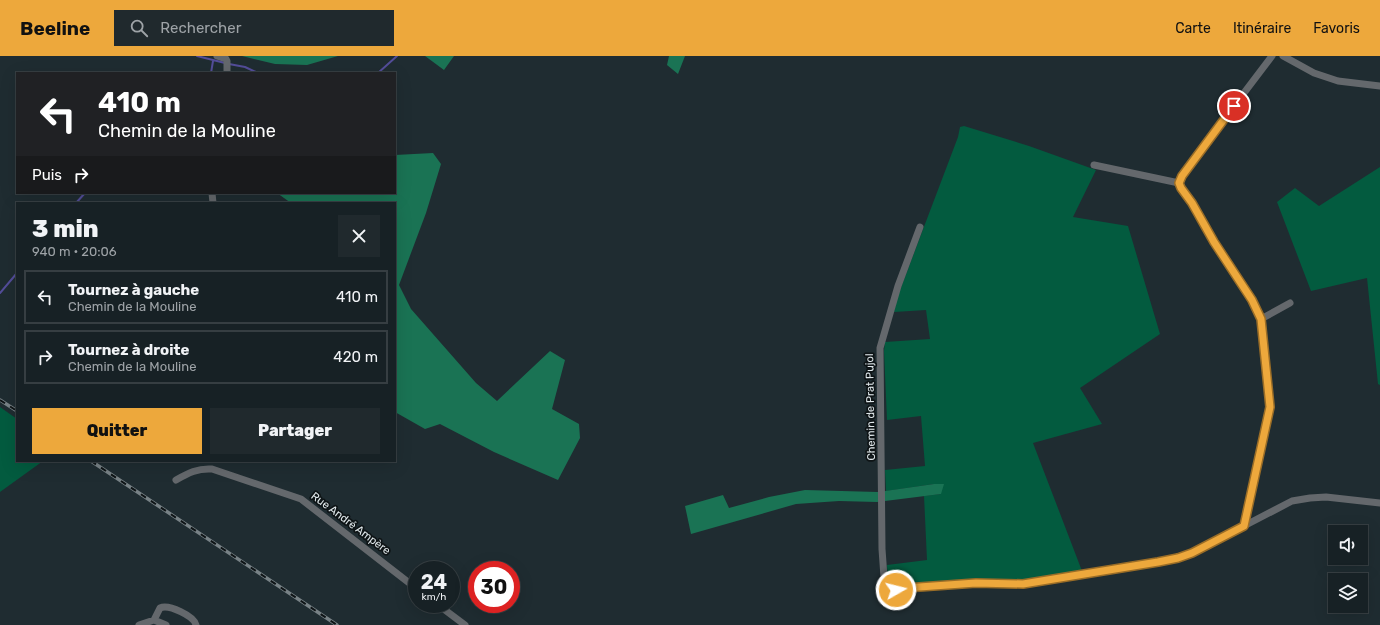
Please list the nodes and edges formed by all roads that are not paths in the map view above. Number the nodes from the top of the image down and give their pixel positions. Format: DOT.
graph roads {
  1 [pos="217,56"];
  2 [pos="1272,56"];
  3 [pos="1283,56"];
  4 [pos="227,67"];
  5 [pos="1380,86"];
  6 [pos="1094,165"];
  7 [pos="1179,183"];
  8 [pos="920,227"];
  9 [pos="1290,303"];
  10 [pos="1261,319"];
  11 [pos="176,480"];
  12 [pos="1379,503"];
  13 [pos="1244,526"];
  14 [pos="408,581"];
  15 [pos="449,613"];
  16 [pos="154,620"];
  17 [pos="139,625"];
  18 [pos="166,625"];
  19 [pos="196,625"];
  20 [pos="465,625"];
  1 -- 4 [label="street"];
  2 -- 7 [label="street"];
  3 -- 5 [label="street"];
  6 -- 7 [label="street"];
  7 -- 10 [label="street"];
  8 -- 13 [label="street, Chemin de Prat Pujol"];
  9 -- 10 [label="street"];
  10 -- 13 [label="street"];
  11 -- 14 [label="street, Rue André Ampère"];
  12 -- 13 [label="street"];
  15 -- 20 [label="street"];
  16 -- 17 [label="street"];
  16 -- 18 [label="street"];
  16 -- 19 [label="street"];
}
